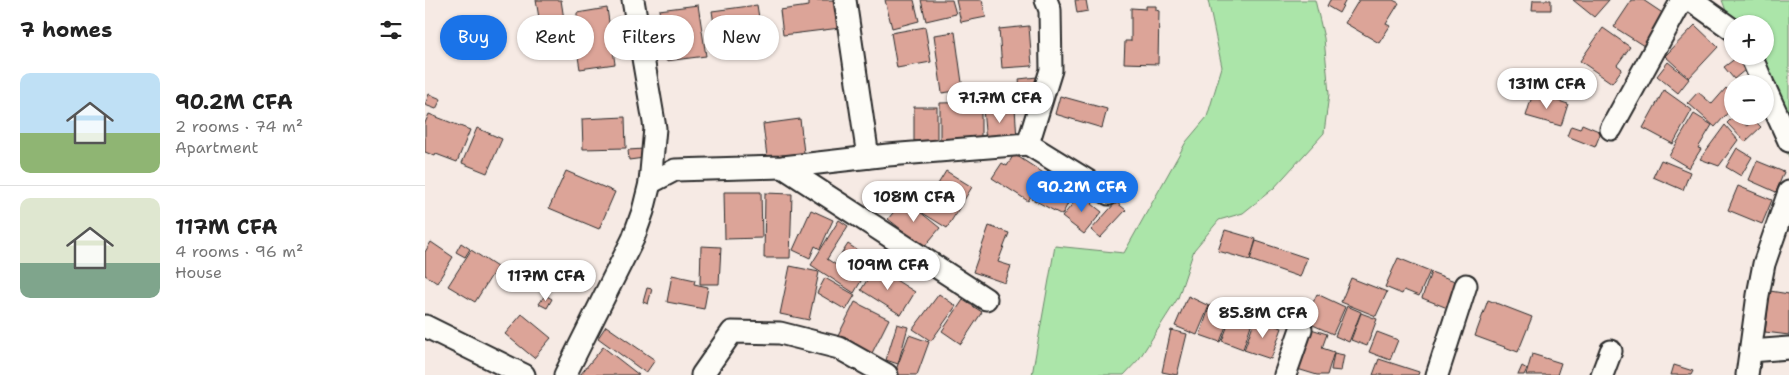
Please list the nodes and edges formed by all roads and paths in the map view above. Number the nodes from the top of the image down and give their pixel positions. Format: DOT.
graph roads {
  1 [pos="633,0"];
  2 [pos="845,0"];
  3 [pos="1045,0"];
  4 [pos="1682,0"];
  5 [pos="1691,0"];
  6 [pos="1724,24"];
  7 [pos="1774,108"];
  8 [pos="1611,129"];
  9 [pos="1789,141"];
  10 [pos="1027,144"];
  11 [pos="868,157"];
  12 [pos="783,167"];
  13 [pos="651,183"];
  14 [pos="1789,192"];
  15 [pos="1109,194"];
  16 [pos="1466,286"];
  17 [pos="986,299"];
  18 [pos="425,326"];
  19 [pos="1301,329"];
  20 [pos="1789,348"];
  21 [pos="1611,351"];
  22 [pos="1751,351"];
  23 [pos="525,375"];
  24 [pos="565,375"];
  25 [pos="702,375"];
  26 [pos="887,375"];
  27 [pos="1285,375"];
  28 [pos="1437,375"];
  29 [pos="1601,375"];
  30 [pos="1747,375"];
  1 -- 13 [label="street"];
  2 -- 11 [label="street"];
  3 -- 10 [label="street"];
  4 -- 8 [label="street"];
  5 -- 6 [label="street"];
  7 -- 9 [label="street"];
  10 -- 11 [label="street"];
  10 -- 15 [label="street"];
  11 -- 12 [label="street"];
  12 -- 13 [label="street"];
  12 -- 17 [label="street"];
  13 -- 24 [label="street"];
  14 -- 22 [label="street"];
  16 -- 28 [label="street"];
  18 -- 23 [label="street"];
  19 -- 27 [label="street"];
  20 -- 22 [label="street"];
  21 -- 29 [label="street"];
  22 -- 30 [label="street"];
  25 -- 26 [label="street"];
}
